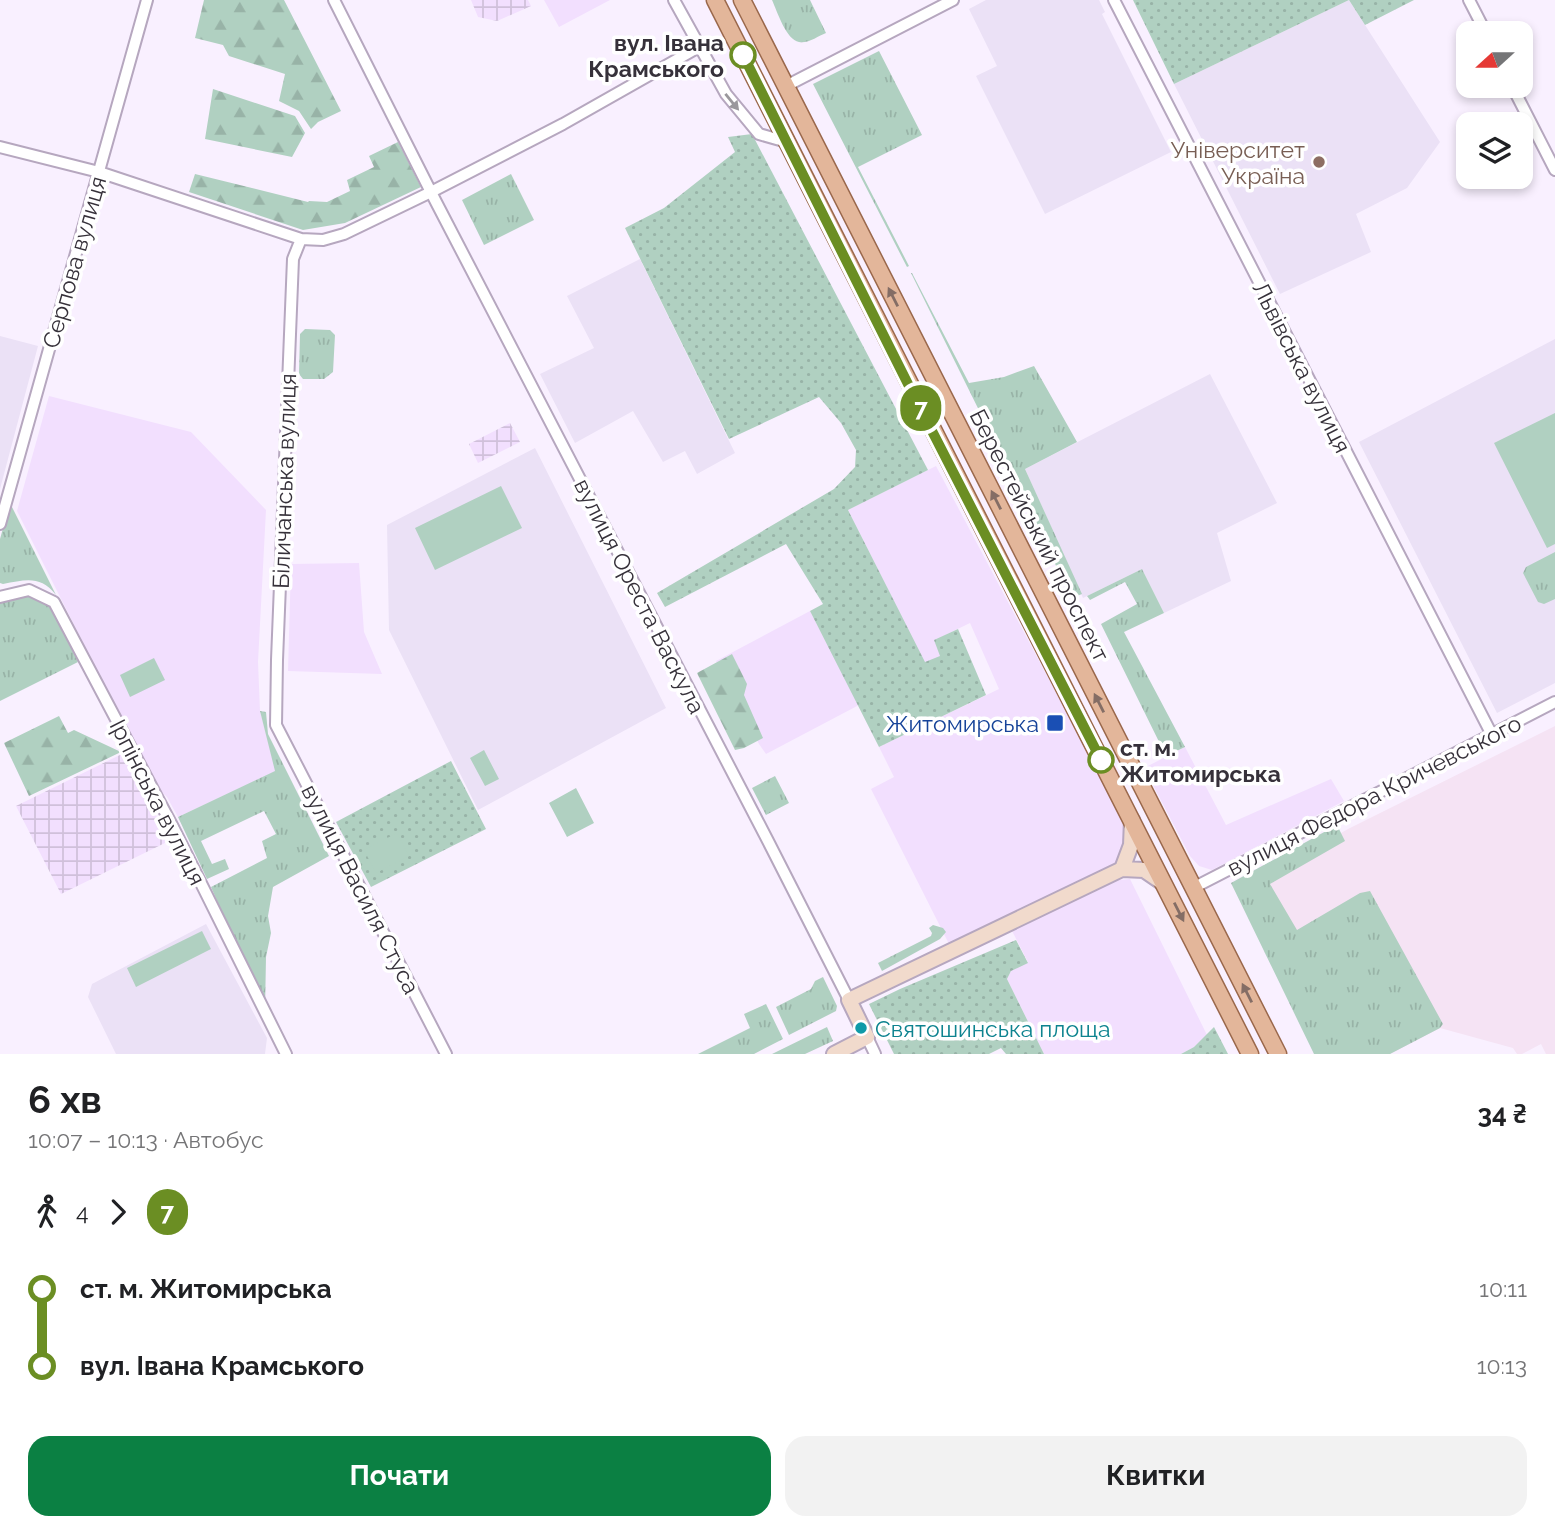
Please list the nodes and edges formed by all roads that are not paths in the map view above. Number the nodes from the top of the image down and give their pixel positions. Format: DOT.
graph roads {
  1 [pos="148,0"];
  2 [pos="334,0"];
  3 [pos="674,0"];
  4 [pos="715,0"];
  5 [pos="742,0"];
  6 [pos="953,0"];
  7 [pos="1114,0"];
  8 [pos="1469,0"];
  9 [pos="1480,21"];
  10 [pos="699,47"];
  11 [pos="786,86"];
  12 [pos="1518,98"];
  13 [pos="787,142"];
  14 [pos="0,147"];
  15 [pos="1555,170"];
  16 [pos="99,173"];
  17 [pos="431,192"];
  18 [pos="300,239"];
  19 [pos="0,524"];
  20 [pos="0,597"];
  21 [pos="1555,702"];
  22 [pos="276,725"];
  23 [pos="1492,734"];
  24 [pos="1132,820"];
  25 [pos="1122,869"];
  26 [pos="1164,884"];
  27 [pos="1193,888"];
  28 [pos="849,1000"];
  29 [pos="867,1037"];
  30 [pos="286,1054"];
  31 [pos="446,1054"];
  32 [pos="834,1054"];
  33 [pos="875,1054"];
  34 [pos="1250,1054"];
  35 [pos="1278,1054"];
  1 -- 16 [label="street, Серпова вулиця"];
  2 -- 17 [label="street, вулиця Ореста Васкула"];
  3 -- 10 [label="street"];
  4 -- 13 [label="main road"];
  5 -- 11 [label="main road, Берестейський проспект"];
  6 -- 11 [label="street"];
  7 -- 23 [label="street, Львівська вулиця"];
  8 -- 9 [label="street"];
  10 -- 13 [label="street, one-way"];
  10 -- 17 [label="street"];
  27 -- 11 [label="main road, Берестейський проспект, one-way"];
  12 -- 15 [label="street"];
  13 -- 24 [label="main road"];
  14 -- 16 [label="street"];
  16 -- 18 [label="street"];
  16 -- 19 [label="street, Серпова вулиця"];
  17 -- 18 [label="street"];
  17 -- 28 [label="street, вулиця Ореста Васкула"];
  18 -- 22 [label="street, Біличанська вулиця"];
  20 -- 30 [label="street, Ірпінська вулиця"];
  21 -- 23 [label="street, вулиця Федора Кричевського"];
  22 -- 31 [label="street, вулиця Василя Стуса"];
  23 -- 27 [label="street, вулиця Федора Кричевського"];
  24 -- 25 [label="street"];
  24 -- 26 [label="main road"];
  25 -- 26 [label="street"];
  25 -- 28 [label="street"];
  26 -- 34 [label="main road, one-way"];
  35 -- 27 [label="main road, Берестейський проспект, one-way"];
  28 -- 29 [label="street"];
  29 -- 32 [label="street"];
  29 -- 33 [label="street"];
}
